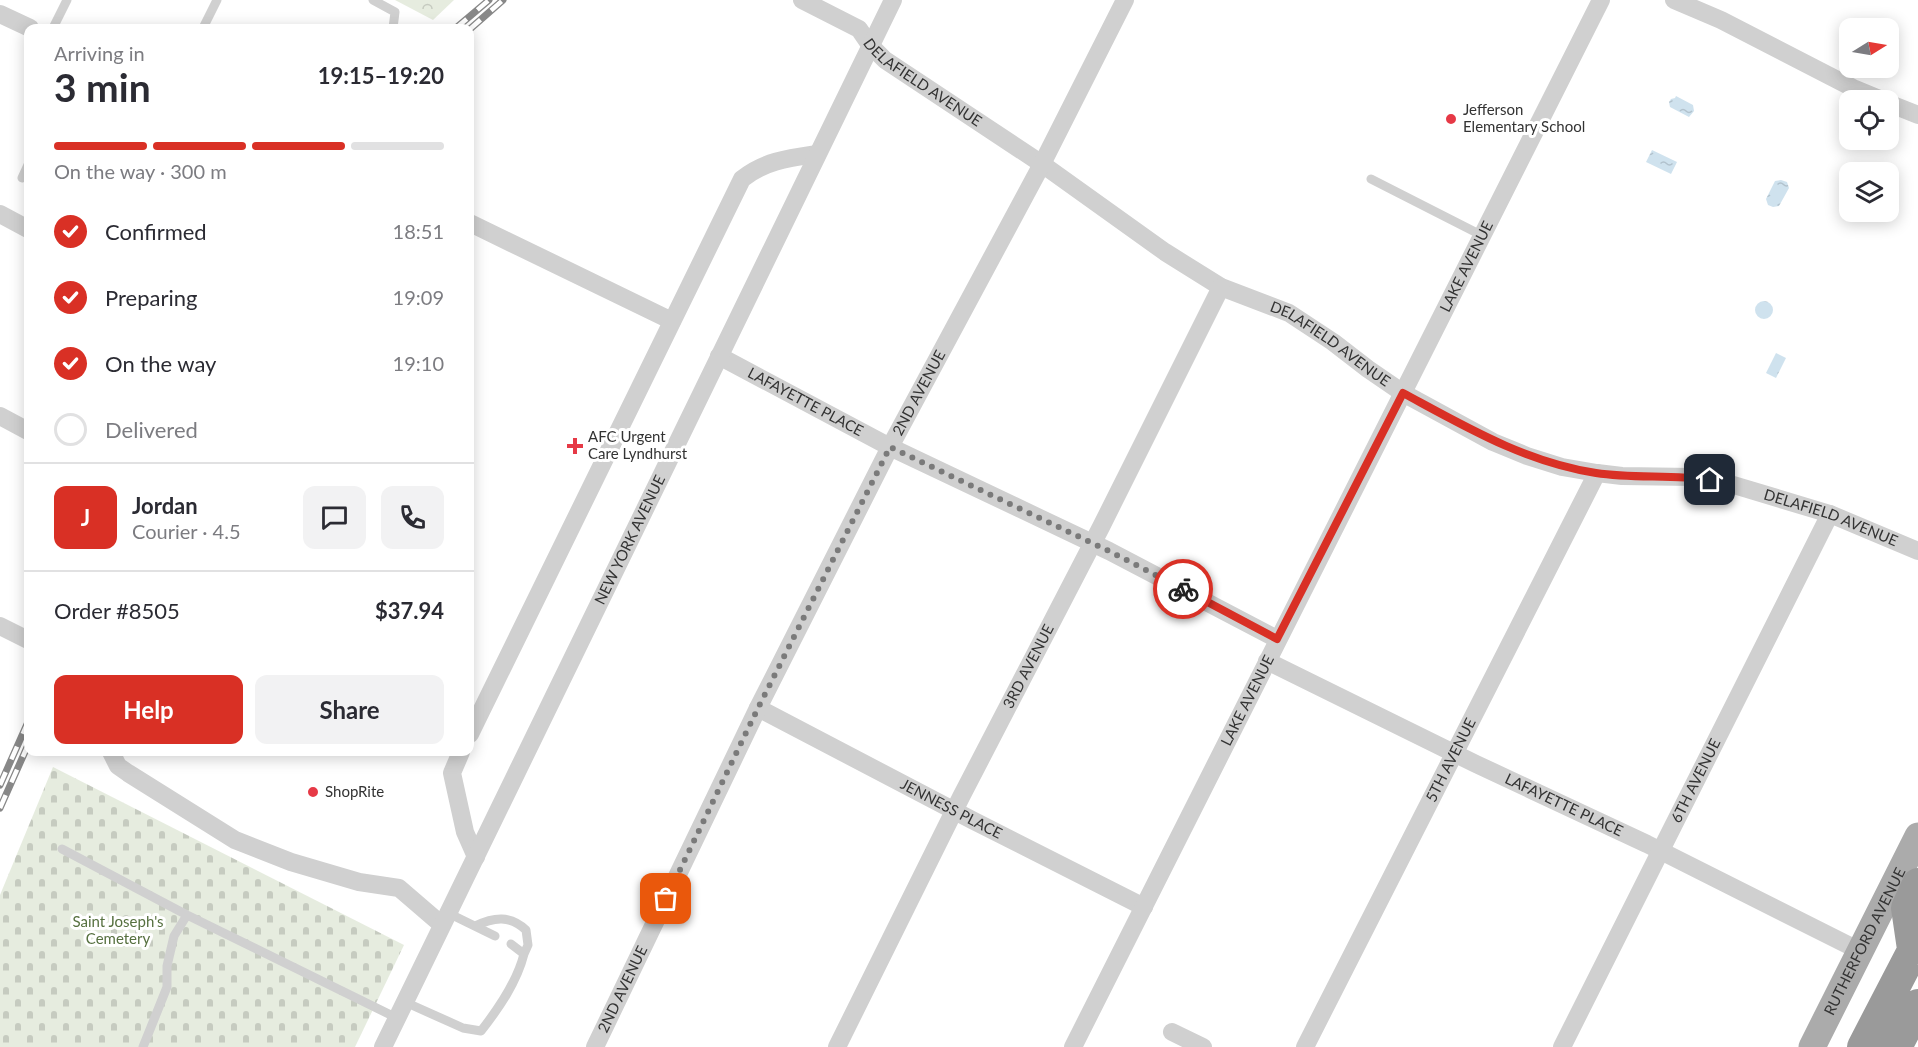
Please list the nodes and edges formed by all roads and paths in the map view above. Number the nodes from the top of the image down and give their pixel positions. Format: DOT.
graph roads {
  1 [pos="67,0"];
  2 [pos="217,0"];
  3 [pos="373,0"];
  4 [pos="802,0"];
  5 [pos="893,0"];
  6 [pos="1125,0"];
  7 [pos="1601,0"];
  8 [pos="1674,0"];
  9 [pos="0,14"];
  10 [pos="54,24"];
  11 [pos="204,24"];
  12 [pos="394,24"];
  13 [pos="24,25"];
  14 [pos="870,45"];
  15 [pos="1858,90"];
  16 [pos="1899,107"];
  17 [pos="1918,114"];
  18 [pos="817,154"];
  19 [pos="1042,164"];
  20 [pos="24,174"];
  21 [pos="22,178"];
  22 [pos="1371,179"];
  23 [pos="0,214"];
  24 [pos="474,225"];
  25 [pos="24,227"];
  26 [pos="1483,236"];
  27 [pos="1221,286"];
  28 [pos="672,321"];
  29 [pos="719,356"];
  30 [pos="1403,393"];
  31 [pos="0,416"];
  32 [pos="24,429"];
  33 [pos="890,447"];
  34 [pos="1597,473"];
  35 [pos="1830,514"];
  36 [pos="1092,542"];
  37 [pos="1918,551"];
  38 [pos="0,626"];
  39 [pos="24,638"];
  40 [pos="1277,639"];
  41 [pos="1267,661"];
  42 [pos="758,708"];
  43 [pos="474,726"];
  44 [pos="1455,753"];
  45 [pos="113,756"];
  46 [pos="459,756"];
  47 [pos="955,810"];
  48 [pos="1918,836"];
  49 [pos="62,849"];
  50 [pos="1661,851"];
  51 [pos="476,857"];
  52 [pos="1918,884"];
  53 [pos="1144,907"];
  54 [pos="187,915"];
  55 [pos="445,919"];
  56 [pos="475,926"];
  57 [pos="495,936"];
  58 [pos="511,944"];
  59 [pos="1916,945"];
  60 [pos="1860,951"];
  61 [pos="524,954"];
  62 [pos="1918,1005"];
  63 [pos="401,1010"];
  64 [pos="1172,1032"];
  65 [pos="143,1047"];
  66 [pos="382,1047"];
  67 [pos="595,1047"];
  68 [pos="837,1047"];
  69 [pos="1073,1047"];
  70 [pos="1203,1047"];
  71 [pos="1305,1047"];
  72 [pos="1562,1047"];
  73 [pos="1812,1047"];
  74 [pos="1863,1047"];
  75 [pos="1896,1047"];
  1 -- 10 [label="lane"];
  2 -- 11 [label="lane"];
  3 -- 12 [label="lane"];
  4 -- 14 [label="street, DELAFIELD AVENUE"];
  5 -- 14 [label="street, NEW YORK AVENUE"];
  6 -- 19 [label="street, 2ND AVENUE"];
  7 -- 26 [label="street, LAKE AVENUE"];
  8 -- 15 [label="street"];
  9 -- 13 [label="street"];
  14 -- 18 [label="street, NEW YORK AVENUE"];
  14 -- 19 [label="street, DELAFIELD AVENUE"];
  16 -- 17 [label="street"];
  18 -- 28 [label="street"];
  18 -- 29 [label="street, NEW YORK AVENUE"];
  19 -- 27 [label="street, DELAFIELD AVENUE"];
  19 -- 33 [label="street, 2ND AVENUE"];
  20 -- 21 [label="lane"];
  22 -- 26 [label="lane"];
  23 -- 25 [label="street"];
  24 -- 28 [label="street"];
  26 -- 30 [label="street, LAKE AVENUE"];
  27 -- 30 [label="street, DELAFIELD AVENUE"];
  27 -- 36 [label="street, 3RD AVENUE"];
  28 -- 43 [label="street"];
  29 -- 33 [label="street, LAFAYETTE PLACE"];
  29 -- 51 [label="street, NEW YORK AVENUE"];
  30 -- 34 [label="street, DELAFIELD AVENUE"];
  30 -- 40 [label="street, LAKE AVENUE"];
  31 -- 32 [label="street"];
  33 -- 36 [label="street, LAFAYETTE PLACE"];
  33 -- 42 [label="street, 2ND AVENUE"];
  34 -- 35 [label="street, DELAFIELD AVENUE"];
  34 -- 44 [label="street, 5TH AVENUE"];
  35 -- 37 [label="street, DELAFIELD AVENUE"];
  35 -- 50 [label="street, 6TH AVENUE"];
  36 -- 40 [label="street, LAFAYETTE PLACE"];
  36 -- 47 [label="street, 3RD AVENUE"];
  38 -- 39 [label="street"];
  40 -- 41 [label="street, LAKE AVENUE"];
  41 -- 44 [label="street, LAFAYETTE PLACE"];
  41 -- 53 [label="street, LAKE AVENUE"];
  42 -- 47 [label="street, JENNESS PLACE"];
  42 -- 67 [label="street, 2ND AVENUE"];
  44 -- 50 [label="street, LAFAYETTE PLACE"];
  44 -- 71 [label="street, 5TH AVENUE"];
  45 -- 55 [label="street"];
  46 -- 51 [label="street"];
  47 -- 53 [label="street, JENNESS PLACE"];
  47 -- 68 [label="street, 3RD AVENUE"];
  48 -- 60 [label="main road, RUTHERFORD AVENUE"];
  49 -- 54 [label="lane"];
  50 -- 60 [label="street, LAFAYETTE PLACE"];
  50 -- 72 [label="street, 6TH AVENUE"];
  51 -- 55 [label="street, NEW YORK AVENUE"];
  52 -- 59 [label="highway"];
  53 -- 69 [label="street, LAKE AVENUE"];
  54 -- 63 [label="lane"];
  54 -- 65 [label="lane"];
  55 -- 56 [label="lane"];
  55 -- 63 [label="street, NEW YORK AVENUE"];
  56 -- 57 [label="lane"];
  56 -- 61 [label="lane"];
  58 -- 61 [label="lane"];
  59 -- 74 [label="highway"];
  60 -- 73 [label="main road, RUTHERFORD AVENUE"];
  61 -- 63 [label="lane"];
  62 -- 75 [label="highway"];
  63 -- 66 [label="street, NEW YORK AVENUE"];
  64 -- 70 [label="street"];
}
